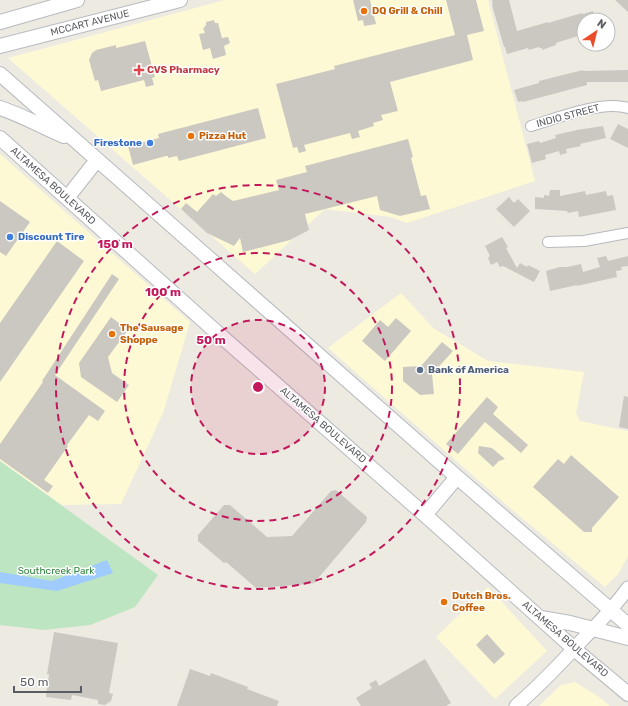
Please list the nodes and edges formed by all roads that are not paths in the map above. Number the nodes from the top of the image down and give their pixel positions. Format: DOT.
graph roads {
  1 [pos="77,0"];
  2 [pos="180,0"];
  3 [pos="152,4"];
  4 [pos="0,22"];
  5 [pos="0,46"];
  6 [pos="0,74"];
  7 [pos="0,108"];
  8 [pos="628,108"];
  9 [pos="531,126"];
  10 [pos="0,138"];
  11 [pos="75,140"];
  12 [pos="97,160"];
  13 [pos="67,198"];
  14 [pos="628,233"];
  15 [pos="548,242"];
  16 [pos="457,477"];
  17 [pos="425,515"];
  18 [pos="628,588"];
  19 [pos="610,609"];
  20 [pos="541,618"];
  21 [pos="628,625"];
  22 [pos="592,629"];
  23 [pos="628,638"];
  24 [pos="574,648"];
  25 [pos="628,694"];
  26 [pos="516,706"];
  1 -- 4 [label="main road"];
  2 -- 3 [label="main road, MCCART AVENUE"];
  3 -- 5 [label="main road, MCCART AVENUE"];
  6 -- 11 [label="main road"];
  7 -- 11 [label="main road"];
  8 -- 9 [label="street, INDIO STREET"];
  10 -- 13 [label="main road, ALTAMESA BOULEVARD"];
  11 -- 12 [label="main road"];
  12 -- 13 [label="main road"];
  12 -- 16 [label="main road"];
  13 -- 17 [label="main road, ALTAMESA BOULEVARD"];
  14 -- 15 [label="street"];
  16 -- 17 [label="main road"];
  16 -- 19 [label="main road"];
  17 -- 20 [label="main road, ALTAMESA BOULEVARD"];
  18 -- 19 [label="street"];
  19 -- 21 [label="main road"];
  19 -- 22 [label="street"];
  20 -- 22 [label="main road"];
  20 -- 24 [label="main road, ALTAMESA BOULEVARD"];
  22 -- 23 [label="main road"];
  22 -- 24 [label="street"];
  24 -- 25 [label="main road, ALTAMESA BOULEVARD"];
  24 -- 26 [label="street"];
}
